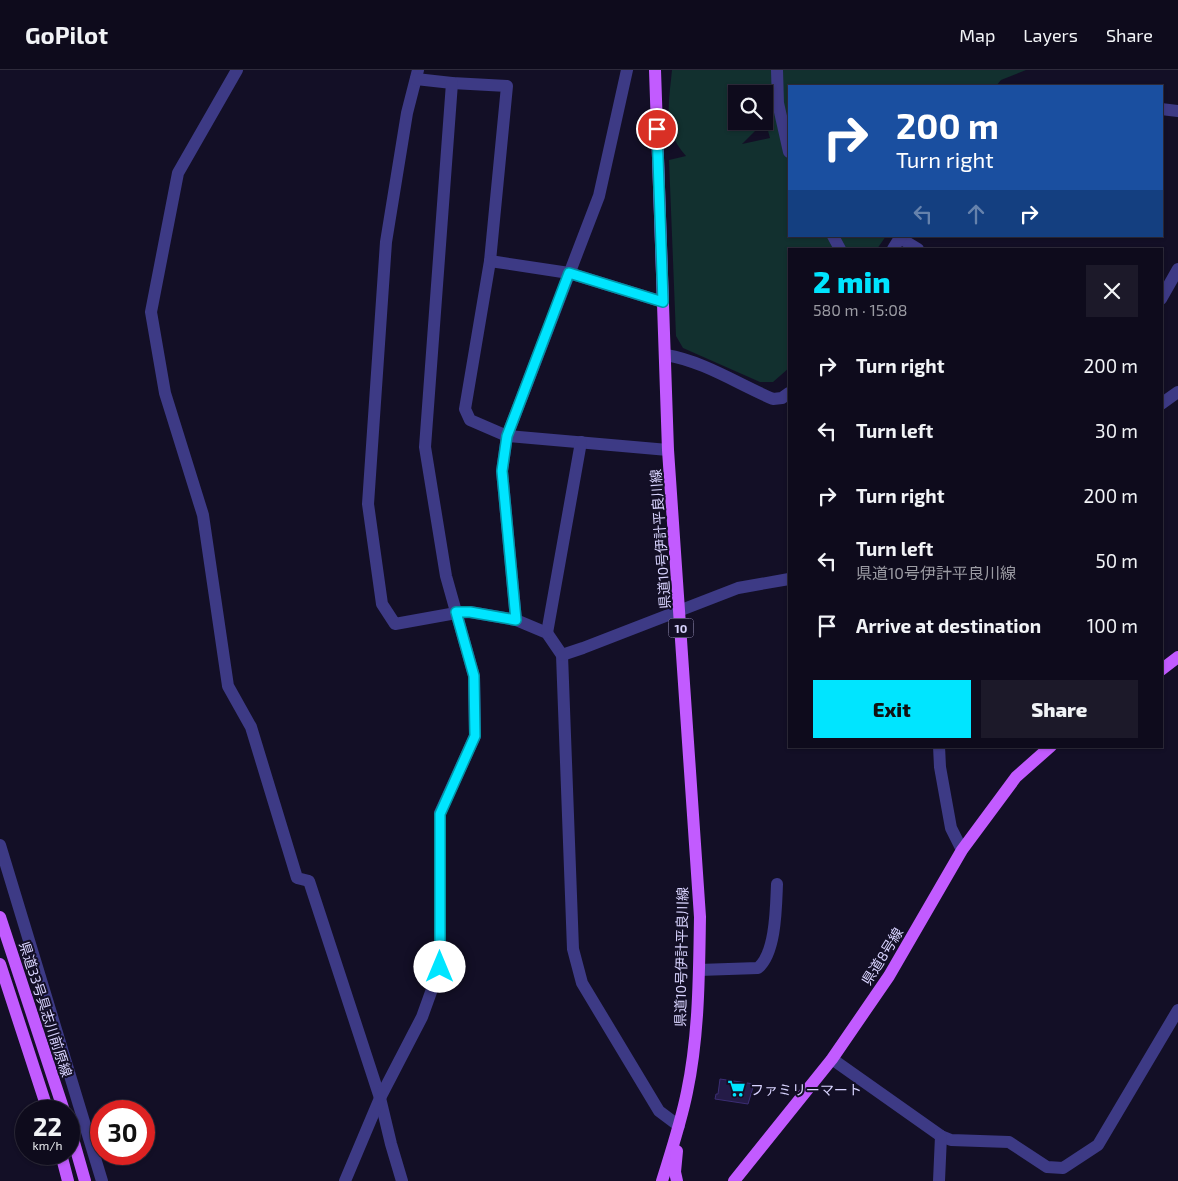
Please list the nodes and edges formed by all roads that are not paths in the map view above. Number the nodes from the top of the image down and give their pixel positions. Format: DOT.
graph roads {
  1 [pos="237,70"];
  2 [pos="627,70"];
  3 [pos="655,70"];
  4 [pos="777,70"];
  5 [pos="417,74"];
  6 [pos="452,83"];
  7 [pos="1163,109"];
  8 [pos="1178,111"];
  9 [pos="788,147"];
  10 [pos="898,241"];
  11 [pos="916,248"];
  12 [pos="490,261"];
  13 [pos="1178,269"];
  14 [pos="569,273"];
  15 [pos="1163,295"];
  16 [pos="663,302"];
  17 [pos="666,355"];
  18 [pos="1178,392"];
  19 [pos="788,393"];
  20 [pos="1163,403"];
  21 [pos="507,436"];
  22 [pos="580,442"];
  23 [pos="668,450"];
  24 [pos="788,579"];
  25 [pos="680,610"];
  26 [pos="456,612"];
  27 [pos="516,620"];
  28 [pos="547,634"];
  29 [pos="562,655"];
  30 [pos="1178,656"];
  31 [pos="1163,668"];
  32 [pos="939,748"];
  33 [pos="1049,748"];
  34 [pos="0,845"];
  35 [pos="962,850"];
  36 [pos="777,884"];
  37 [pos="0,917"];
  38 [pos="0,964"];
  39 [pos="699,970"];
  40 [pos="1178,1010"];
  41 [pos="832,1059"];
  42 [pos="380,1098"];
  43 [pos="44,1100"];
  44 [pos="60,1100"];
  45 [pos="679,1126"];
  46 [pos="941,1136"];
  47 [pos="80,1163"];
  48 [pos="64,1165"];
  49 [pos="68,1181"];
  50 [pos="85,1181"];
  51 [pos="102,1181"];
  52 [pos="345,1181"];
  53 [pos="402,1181"];
  54 [pos="662,1181"];
  55 [pos="677,1181"];
  56 [pos="734,1181"];
  57 [pos="939,1181"];
  1 -- 42 [label="street"];
  2 -- 14 [label="street"];
  3 -- 16 [label="main road, 県道10号伊計平良川線 / 10"];
  4 -- 9 [label="street"];
  5 -- 6 [label="street"];
  5 -- 26 [label="street"];
  6 -- 12 [label="street"];
  6 -- 26 [label="street"];
  7 -- 8 [label="street"];
  10 -- 11 [label="street"];
  12 -- 14 [label="street"];
  12 -- 21 [label="street"];
  13 -- 15 [label="street"];
  14 -- 16 [label="street"];
  14 -- 21 [label="street"];
  16 -- 17 [label="main road, 県道10号伊計平良川線 / 10"];
  17 -- 19 [label="street"];
  17 -- 23 [label="main road, 県道10号伊計平良川線 / 10"];
  18 -- 20 [label="street"];
  21 -- 22 [label="street"];
  21 -- 27 [label="street"];
  22 -- 23 [label="street"];
  22 -- 28 [label="street"];
  23 -- 25 [label="main road, 県道10号伊計平良川線 / 10"];
  24 -- 25 [label="street"];
  25 -- 29 [label="street"];
  25 -- 39 [label="main road, 県道10号伊計平良川線 / 10"];
  26 -- 27 [label="street"];
  26 -- 42 [label="street"];
  27 -- 28 [label="street"];
  28 -- 29 [label="street"];
  29 -- 45 [label="street"];
  30 -- 31 [label="main road"];
  32 -- 35 [label="street"];
  33 -- 35 [label="main road, 県道8号線"];
  34 -- 51 [label="street"];
  35 -- 41 [label="main road, 県道8号線"];
  36 -- 39 [label="street"];
  37 -- 44 [label="main road, 県道33号具志川前原線"];
  38 -- 43 [label="main road, 県道33号具志川前原線"];
  39 -- 45 [label="main road, 県道10号伊計平良川線 / 10"];
  40 -- 46 [label="street"];
  41 -- 46 [label="street"];
  41 -- 56 [label="main road, 県道8号線"];
  42 -- 52 [label="street"];
  42 -- 53 [label="street"];
  45 -- 54 [label="main road, 県道10号伊計平良川線 / 10"];
  45 -- 55 [label="main road"];
  46 -- 57 [label="street"];
  47 -- 50 [label="main road"];
  48 -- 49 [label="main road"];
}
